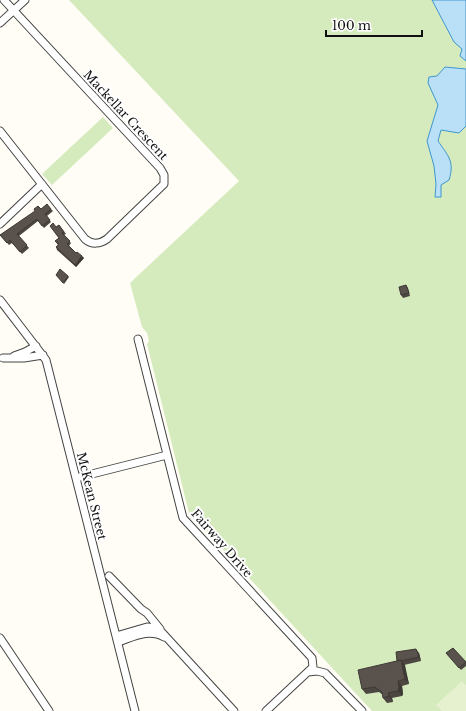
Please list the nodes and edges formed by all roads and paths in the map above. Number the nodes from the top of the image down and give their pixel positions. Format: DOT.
graph roads {
  1 [pos="4,0"];
  2 [pos="25,0"];
  3 [pos="14,11"];
  4 [pos="0,23"];
  5 [pos="0,131"];
  6 [pos="42,184"];
  7 [pos="0,224"];
  8 [pos="0,300"];
  9 [pos="138,339"];
  10 [pos="36,346"];
  11 [pos="43,355"];
  12 [pos="1,359"];
  13 [pos="167,455"];
  14 [pos="76,478"];
  15 [pos="109,576"];
  16 [pos="0,638"];
  17 [pos="166,638"];
  18 [pos="117,639"];
  19 [pos="310,670"];
  20 [pos="49,711"];
  21 [pos="135,711"];
  22 [pos="234,711"];
  23 [pos="266,711"];
  24 [pos="362,711"];
  1 -- 3 [label="street, Mackellar Crescent"];
  2 -- 3 [label="street"];
  3 -- 4 [label="street"];
  3 -- 6 [label="street, Mackellar Crescent"];
  5 -- 6 [label="street, Mackellar Crescent"];
  6 -- 7 [label="street"];
  8 -- 10 [label="street, McKean Street"];
  9 -- 13 [label="street, Fairway Drive"];
  10 -- 11 [label="street, McKean Street"];
  10 -- 12 [label="street"];
  11 -- 12 [label="street"];
  11 -- 14 [label="street, McKean Street"];
  13 -- 14 [label="street"];
  13 -- 19 [label="street, Fairway Drive"];
  14 -- 18 [label="street, McKean Street"];
  15 -- 17 [label="street"];
  16 -- 20 [label="street"];
  17 -- 18 [label="street"];
  17 -- 22 [label="street"];
  18 -- 21 [label="street, McKean Street"];
  19 -- 23 [label="street"];
  19 -- 24 [label="street"];
}
